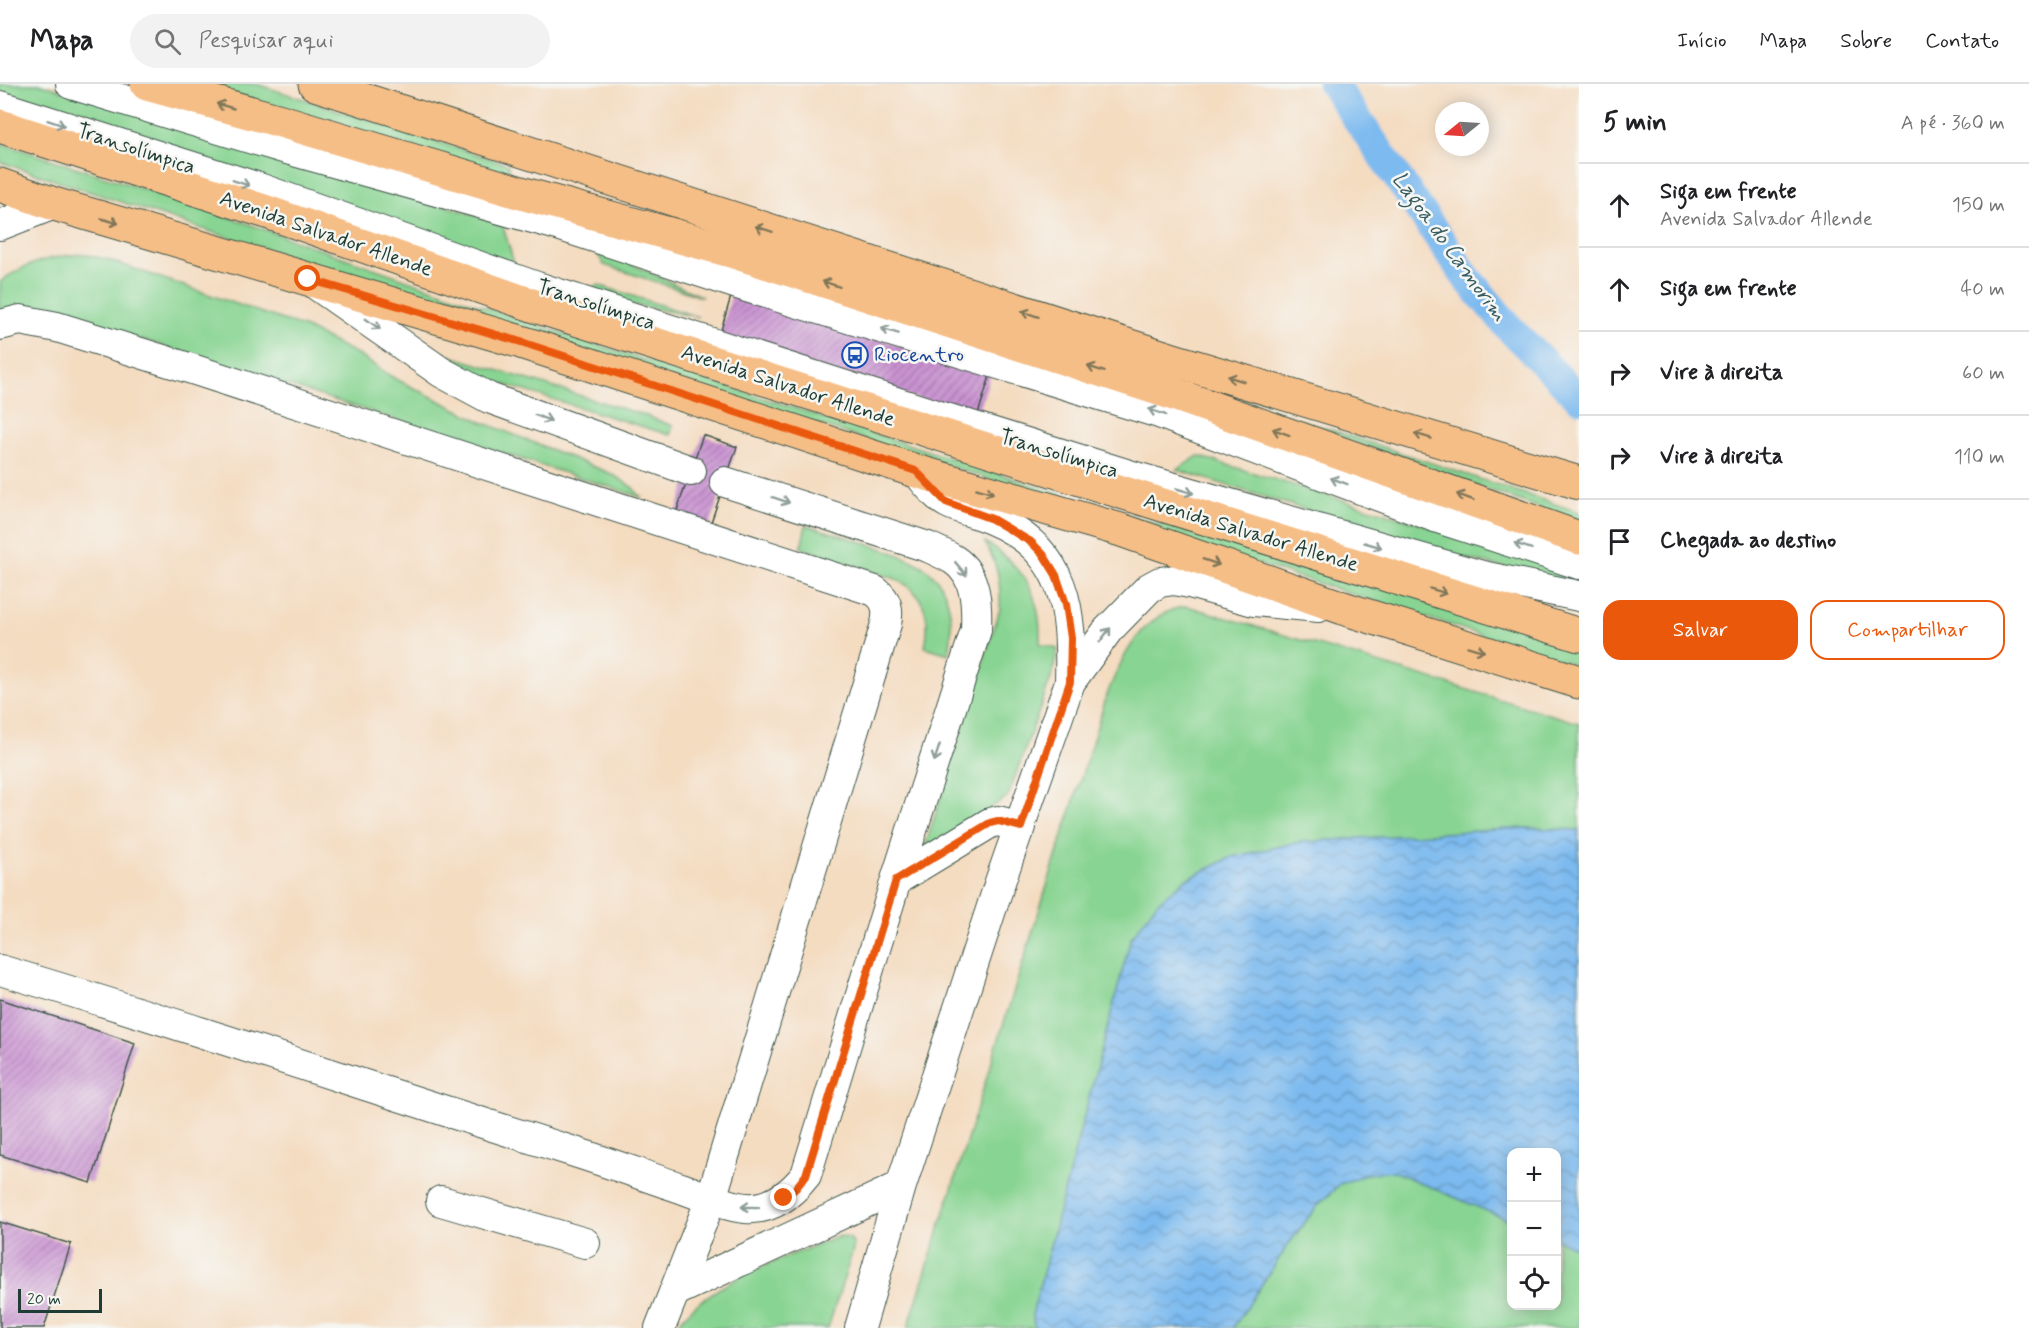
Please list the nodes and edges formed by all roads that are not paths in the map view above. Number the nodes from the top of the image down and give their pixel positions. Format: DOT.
graph roads {
  1 [pos="71,84"];
  2 [pos="147,84"];
  3 [pos="315,84"];
  4 [pos="0,106"];
  5 [pos="0,126"];
  6 [pos="0,185"];
  7 [pos="54,204"];
  8 [pos="0,225"];
  9 [pos="308,279"];
  10 [pos="0,325"];
  11 [pos="691,471"];
  12 [pos="916,471"];
  13 [pos="725,482"];
  14 [pos="1579,483"];
  15 [pos="1579,538"];
  16 [pos="1579,564"];
  17 [pos="1579,596"];
  18 [pos="1346,609"];
  19 [pos="1579,634"];
  20 [pos="1070,682"];
  21 [pos="1579,682"];
  22 [pos="1021,827"];
  23 [pos="896,880"];
  24 [pos="0,970"];
  25 [pos="901,1186"];
  26 [pos="711,1199"];
  27 [pos="441,1201"];
  28 [pos="585,1243"];
  29 [pos="674,1292"];
  30 [pos="660,1328"];
  31 [pos="860,1328"];
  16 -- 1 [label="street, Transolímpica, one-way"];
  15 -- 2 [label="main road, one-way"];
  14 -- 3 [label="main road, one-way"];
  4 -- 17 [label="street, Transolímpica, one-way"];
  5 -- 19 [label="main road, Avenida Salvador Allende, one-way"];
  6 -- 7 [label="main road, Avenida Salvador Allende"];
  7 -- 8 [label="street"];
  7 -- 9 [label="main road, Avenida Salvador Allende, one-way"];
  9 -- 11 [label="street, one-way"];
  9 -- 12 [label="main road, Avenida Salvador Allende"];
  10 -- 26 [label="street"];
  12 -- 18 [label="main road, Avenida Salvador Allende, one-way"];
  12 -- 20 [label="street"];
  13 -- 23 [label="street, one-way"];
  20 -- 18 [label="street, one-way"];
  18 -- 21 [label="main road, Avenida Salvador Allende, one-way"];
  20 -- 22 [label="street"];
  22 -- 23 [label="street"];
  22 -- 25 [label="street"];
  23 -- 26 [label="street, one-way"];
  24 -- 26 [label="street"];
  25 -- 29 [label="street"];
  25 -- 31 [label="street"];
  26 -- 29 [label="street"];
  27 -- 28 [label="street"];
  29 -- 30 [label="street"];
}
